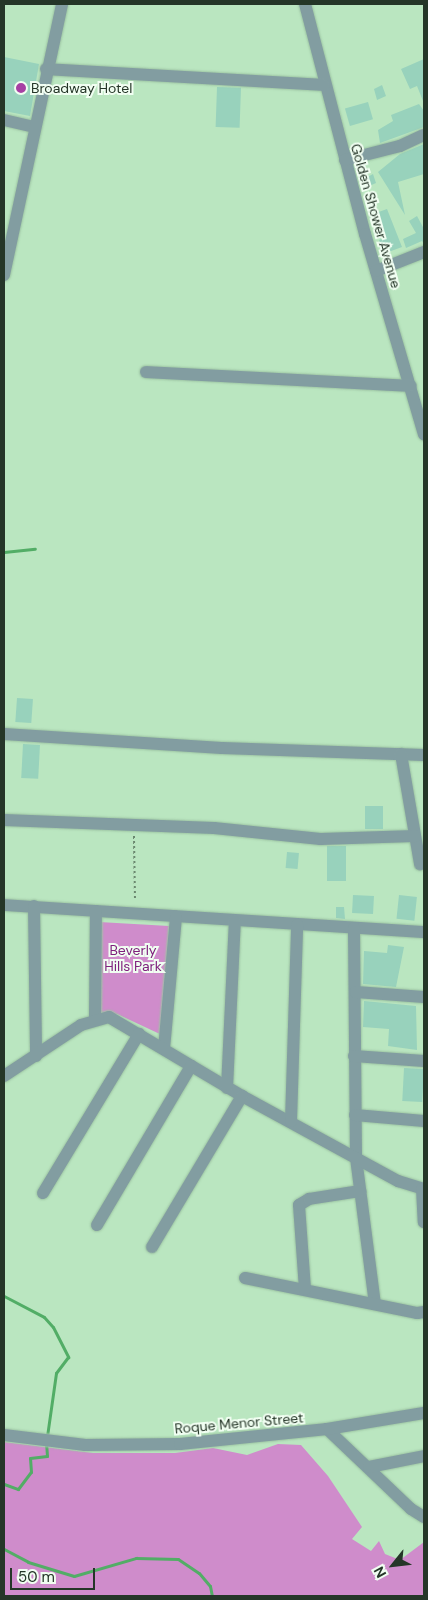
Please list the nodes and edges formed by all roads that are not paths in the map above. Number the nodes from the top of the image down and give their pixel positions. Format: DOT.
graph roads {
  1 [pos="62,4"];
  2 [pos="306,4"];
  3 [pos="46,69"];
  4 [pos="324,84"];
  5 [pos="4,120"];
  6 [pos="34,126"];
  7 [pos="424,135"];
  8 [pos="345,160"];
  9 [pos="424,252"];
  10 [pos="376,271"];
  11 [pos="4,275"];
  12 [pos="146,372"];
  13 [pos="411,386"];
  14 [pos="424,435"];
  15 [pos="4,734"];
  16 [pos="401,754"];
  17 [pos="424,755"];
  18 [pos="4,820"];
  19 [pos="415,836"];
  20 [pos="420,864"];
  21 [pos="4,905"];
  22 [pos="34,906"];
  23 [pos="96,911"];
  24 [pos="176,917"];
  25 [pos="235,920"];
  26 [pos="298,925"];
  27 [pos="354,928"];
  28 [pos="424,932"];
  29 [pos="356,992"];
  30 [pos="424,997"];
  31 [pos="95,1019"];
  32 [pos="139,1034"];
  33 [pos="164,1049"];
  34 [pos="36,1056"];
  35 [pos="354,1056"];
  36 [pos="424,1062"];
  37 [pos="191,1066"];
  38 [pos="4,1076"];
  39 [pos="228,1088"];
  40 [pos="242,1096"];
  41 [pos="355,1115"];
  42 [pos="291,1121"];
  43 [pos="424,1121"];
  44 [pos="356,1158"];
  45 [pos="423,1189"];
  46 [pos="360,1192"];
  47 [pos="43,1193"];
  48 [pos="424,1222"];
  49 [pos="96,1224"];
  50 [pos="152,1247"];
  51 [pos="245,1278"];
  52 [pos="305,1289"];
  53 [pos="375,1304"];
  54 [pos="424,1312"];
  55 [pos="424,1413"];
  56 [pos="327,1430"];
  57 [pos="4,1435"];
  58 [pos="424,1456"];
  59 [pos="369,1467"];
  60 [pos="424,1517"];
  1 -- 3 [label="street"];
  2 -- 4 [label="street, Golden Shower Avenue"];
  3 -- 4 [label="street"];
  3 -- 6 [label="street"];
  4 -- 8 [label="street, Golden Shower Avenue"];
  5 -- 6 [label="street"];
  6 -- 11 [label="street"];
  7 -- 8 [label="street"];
  8 -- 10 [label="street, Golden Shower Avenue"];
  9 -- 10 [label="street"];
  10 -- 13 [label="street, Golden Shower Avenue"];
  12 -- 13 [label="street"];
  13 -- 14 [label="street, Golden Shower Avenue"];
  15 -- 16 [label="street"];
  16 -- 17 [label="street"];
  16 -- 19 [label="street"];
  18 -- 19 [label="street"];
  19 -- 20 [label="street"];
  21 -- 22 [label="street"];
  22 -- 23 [label="street"];
  22 -- 34 [label="street"];
  23 -- 24 [label="street"];
  23 -- 31 [label="street"];
  24 -- 25 [label="street"];
  24 -- 33 [label="street"];
  25 -- 26 [label="street"];
  25 -- 39 [label="street"];
  26 -- 27 [label="street"];
  26 -- 42 [label="street"];
  27 -- 28 [label="street"];
  27 -- 29 [label="street"];
  29 -- 30 [label="street"];
  29 -- 35 [label="street"];
  31 -- 32 [label="street"];
  31 -- 34 [label="street"];
  32 -- 33 [label="street"];
  32 -- 47 [label="street"];
  33 -- 37 [label="street"];
  34 -- 38 [label="street"];
  35 -- 36 [label="street"];
  35 -- 41 [label="street"];
  37 -- 39 [label="street"];
  37 -- 49 [label="street"];
  39 -- 40 [label="street"];
  40 -- 42 [label="street"];
  40 -- 50 [label="street"];
  41 -- 43 [label="street"];
  41 -- 44 [label="street"];
  42 -- 44 [label="street"];
  44 -- 45 [label="street"];
  44 -- 46 [label="street"];
  45 -- 48 [label="street"];
  46 -- 52 [label="street"];
  46 -- 53 [label="street"];
  51 -- 52 [label="street"];
  52 -- 53 [label="street"];
  53 -- 54 [label="street"];
  55 -- 56 [label="street, Roque Menor Street"];
  56 -- 57 [label="street, Roque Menor Street"];
  56 -- 59 [label="street"];
  58 -- 59 [label="street"];
  59 -- 60 [label="street"];
}
